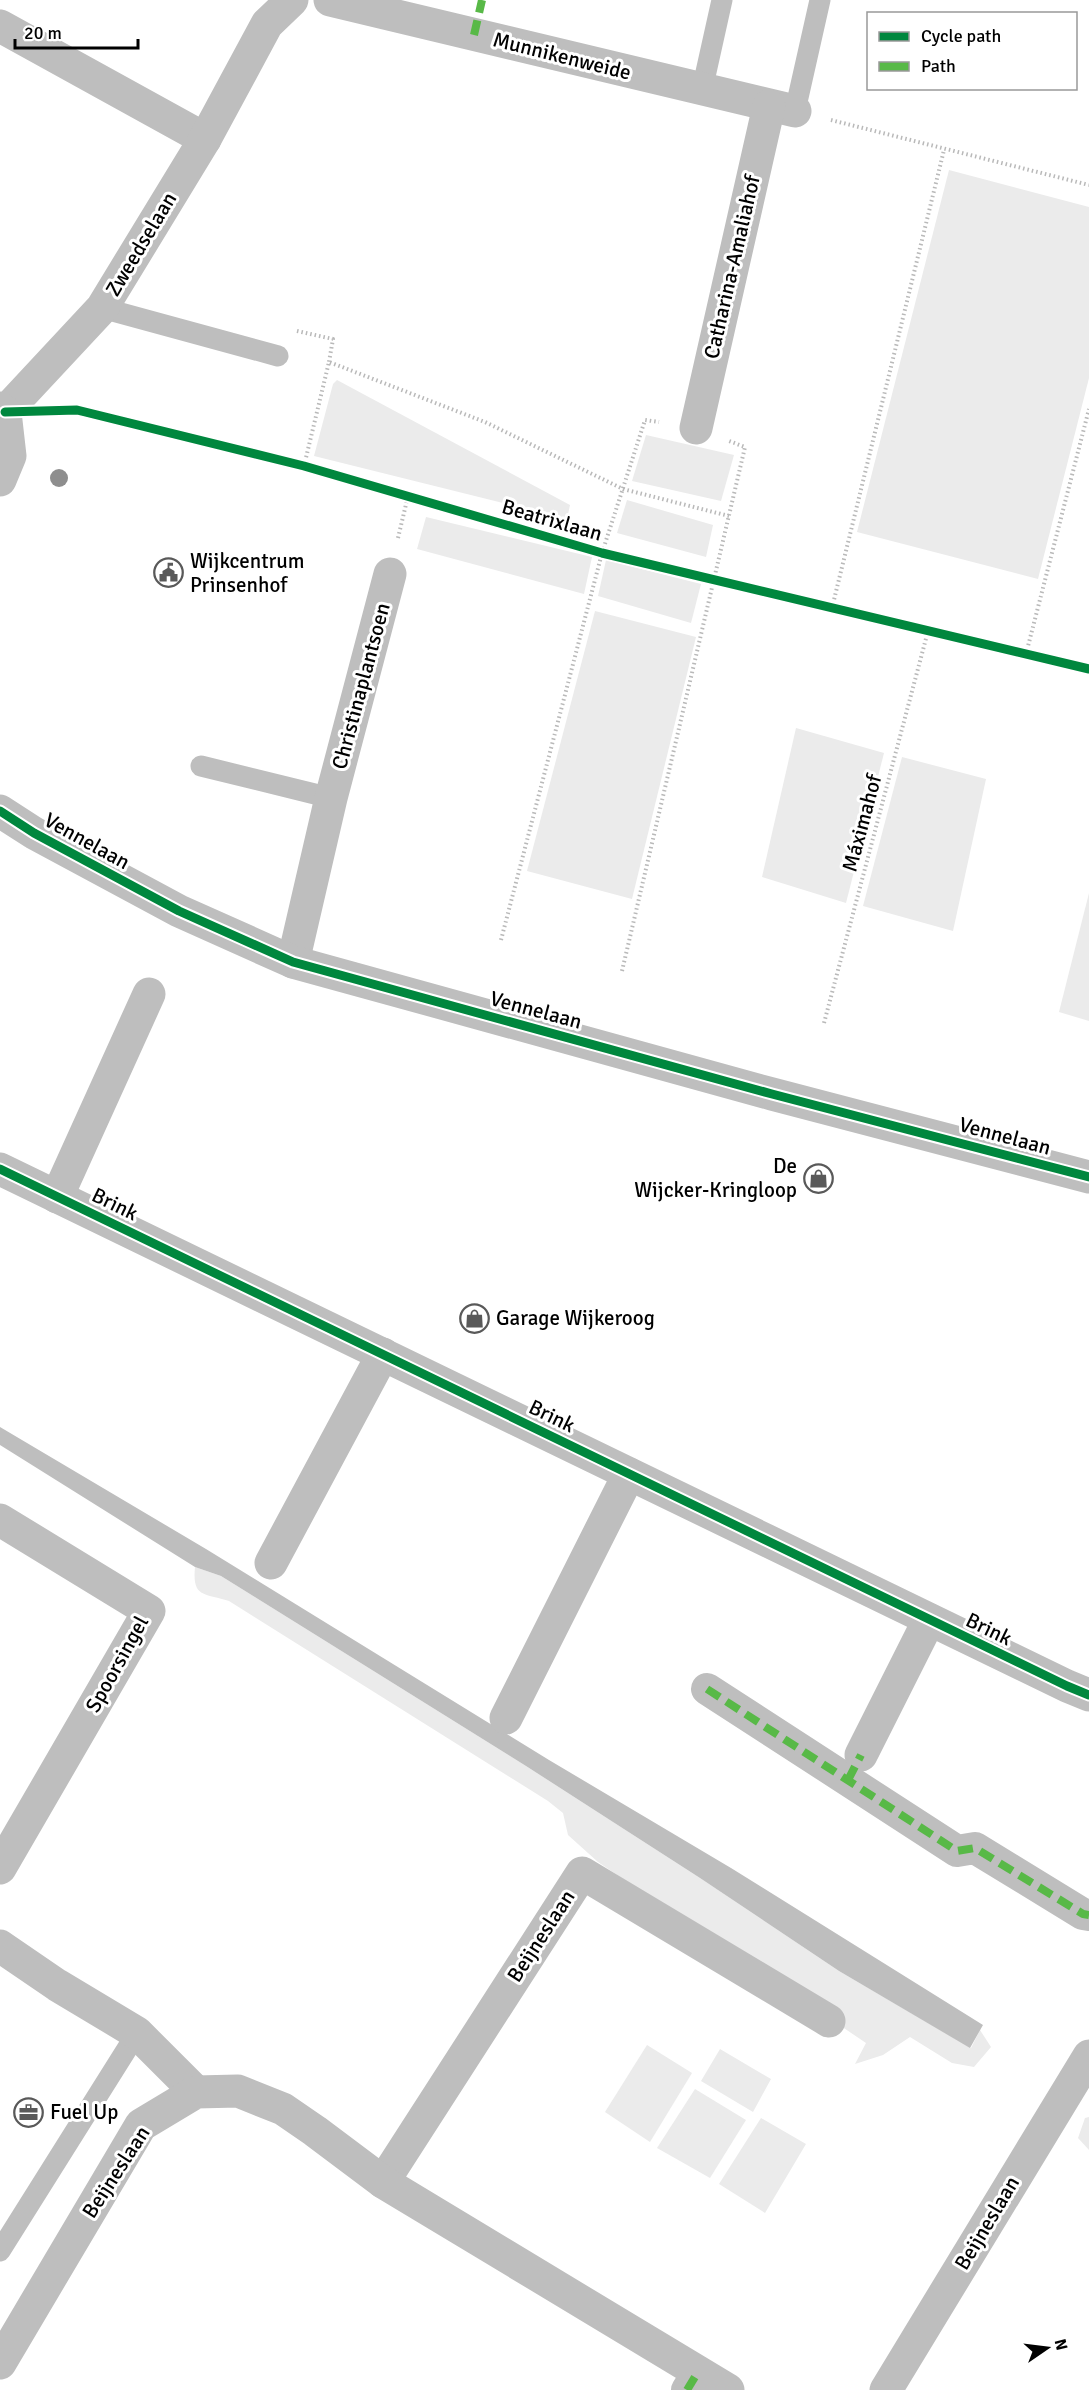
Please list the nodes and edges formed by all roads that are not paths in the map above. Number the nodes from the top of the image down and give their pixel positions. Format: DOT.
graph roads {
  1 [pos="292,0"];
  2 [pos="330,0"];
  3 [pos="722,0"];
  4 [pos="820,0"];
  5 [pos="0,26"];
  6 [pos="702,90"];
  7 [pos="782,108"];
  8 [pos="205,139"];
  9 [pos="102,308"];
  10 [pos="278,356"];
  11 [pos="2,410"];
  12 [pos="696,428"];
  13 [pos="0,480"];
  14 [pos="390,574"];
  15 [pos="201,766"];
  16 [pos="331,798"];
  17 [pos="0,811"];
  18 [pos="293,962"];
  19 [pos="149,994"];
  20 [pos="0,1169"];
  21 [pos="1089,1177"];
  22 [pos="57,1197"];
  23 [pos="383,1354"];
  24 [pos="629,1474"];
  25 [pos="0,1520"];
  26 [pos="272,1563"];
  27 [pos="929,1620"];
  28 [pos="706,1689"];
  29 [pos="1089,1695"];
  30 [pos="506,1718"];
  31 [pos="855,1767"];
  32 [pos="0,1868"];
  33 [pos="1089,1915"];
  34 [pos="0,1946"];
  35 [pos="829,2021"];
  36 [pos="137,2033"];
  37 [pos="1089,2056"];
  38 [pos="196,2092"];
  39 [pos="383,2182"];
  40 [pos="0,2251"];
  41 [pos="0,2363"];
  42 [pos="693,2381"];
  43 [pos="728,2390"];
  44 [pos="886,2390"];
  1 -- 8 [label="street, Zweedselaan"];
  2 -- 6 [label="street, Munnikenweide"];
  3 -- 6 [label="lane"];
  4 -- 7 [label="lane"];
  5 -- 8 [label="street"];
  6 -- 7 [label="street, Munnikenweide"];
  7 -- 12 [label="street, Catharina-Amaliahof"];
  8 -- 9 [label="street, Zweedselaan"];
  9 -- 10 [label="lane"];
  9 -- 11 [label="street, Zweedselaan"];
  11 -- 13 [label="street, Zweedselaan"];
  14 -- 16 [label="street, Christinaplantsoen"];
  15 -- 16 [label="lane, Christinaplantsoen"];
  16 -- 18 [label="street, Christinaplantsoen"];
  17 -- 18 [label="street, Vennelaan"];
  18 -- 21 [label="street, Vennelaan"];
  19 -- 22 [label="street, Brink"];
  20 -- 22 [label="street, Brink"];
  22 -- 23 [label="street, Brink"];
  23 -- 24 [label="street, Brink"];
  23 -- 26 [label="street"];
  24 -- 27 [label="street, Brink"];
  24 -- 30 [label="street"];
  25 -- 32 [label="street, Spoorsingel"];
  27 -- 29 [label="street, Brink"];
  27 -- 31 [label="street"];
  28 -- 31 [label="street"];
  31 -- 33 [label="street"];
  34 -- 36 [label="street"];
  35 -- 39 [label="street, Beijneslaan"];
  36 -- 38 [label="street"];
  36 -- 40 [label="lane"];
  37 -- 44 [label="street, Beijneslaan"];
  38 -- 39 [label="street, Beijneslaan"];
  38 -- 41 [label="street, Beijneslaan"];
  39 -- 42 [label="street, Beijneslaan"];
  42 -- 43 [label="street, Beijneslaan"];
}
